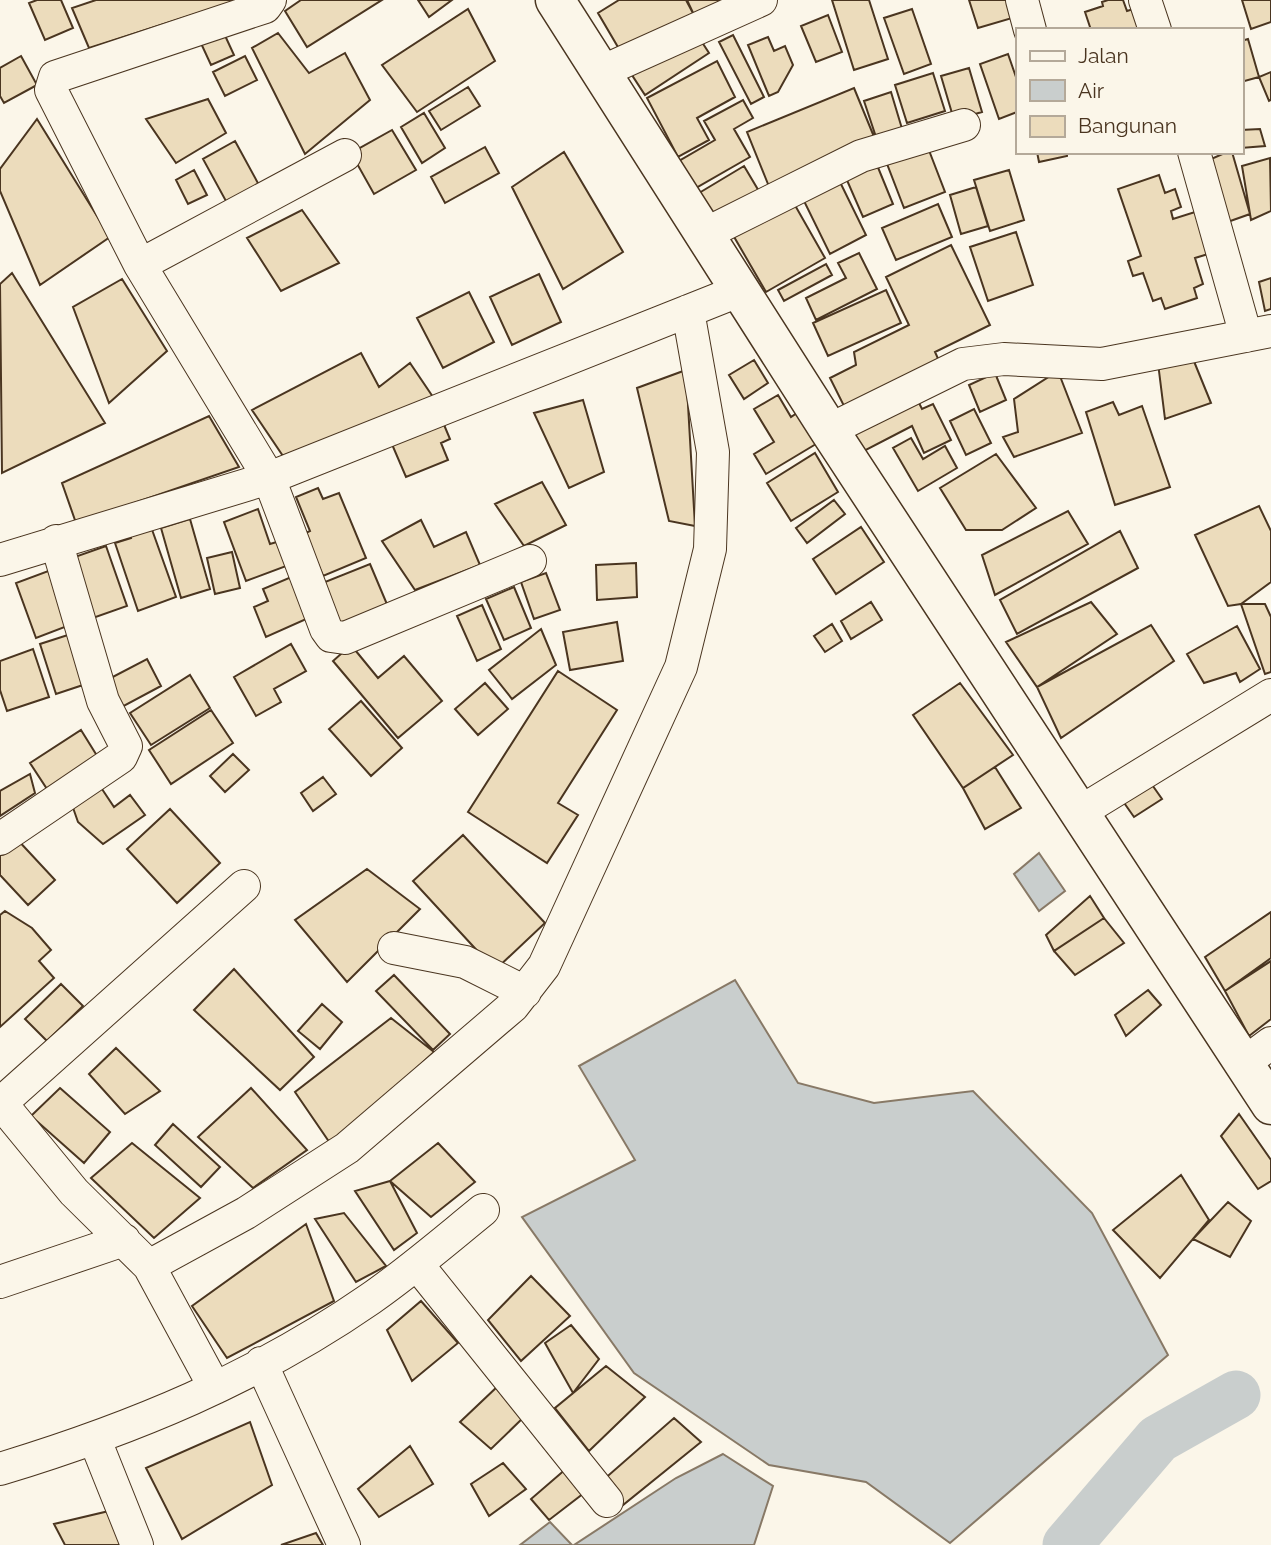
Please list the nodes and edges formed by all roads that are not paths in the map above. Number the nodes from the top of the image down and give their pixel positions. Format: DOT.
graph roads {
  1 [pos="270,0"];
  2 [pos="555,0"];
  3 [pos="761,0"];
  4 [pos="1022,0"];
  5 [pos="1145,0"];
  6 [pos="1029,28"];
  7 [pos="1154,28"];
  8 [pos="601,72"];
  9 [pos="964,125"];
  10 [pos="1195,154"];
  11 [pos="345,155"];
  12 [pos="705,234"];
  13 [pos="140,265"];
  14 [pos="741,290"];
  15 [pos="688,311"];
  16 [pos="1259,334"];
  17 [pos="829,430"];
  18 [pos="269,478"];
  19 [pos="56,541"];
  20 [pos="0,560"];
  21 [pos="530,561"];
  22 [pos="1271,695"];
  23 [pos="1080,813"];
  24 [pos="0,839"];
  25 [pos="244,886"];
  26 [pos="394,948"];
  27 [pos="525,992"];
  28 [pos="1257,1053"];
  29 [pos="1,1102"];
  30 [pos="1271,1105"];
  31 [pos="483,1210"];
  32 [pos="124,1240"];
  33 [pos="417,1264"];
  34 [pos="149,1266"];
  35 [pos="0,1282"];
  36 [pos="261,1363"];
  37 [pos="215,1388"];
  38 [pos="95,1440"];
  39 [pos="0,1469"];
  40 [pos="607,1501"];
  41 [pos="137,1545"];
  42 [pos="344,1545"];
  1 -- 13 [label="street"];
  2 -- 8 [label="highway"];
  3 -- 8 [label="street"];
  4 -- 6 [label="street"];
  5 -- 7 [label="street"];
  8 -- 12 [label="highway"];
  9 -- 12 [label="street"];
  10 -- 16 [label="street"];
  11 -- 13 [label="street"];
  12 -- 14 [label="highway"];
  13 -- 18 [label="street"];
  14 -- 15 [label="street"];
  14 -- 17 [label="highway"];
  15 -- 18 [label="street"];
  15 -- 27 [label="street"];
  16 -- 17 [label="street"];
  17 -- 23 [label="highway"];
  18 -- 19 [label="street"];
  18 -- 21 [label="street"];
  19 -- 20 [label="street"];
  19 -- 24 [label="street"];
  22 -- 23 [label="street"];
  23 -- 28 [label="highway"];
  25 -- 29 [label="street"];
  26 -- 27 [label="street"];
  27 -- 34 [label="street"];
  28 -- 30 [label="highway"];
  29 -- 32 [label="street"];
  31 -- 33 [label="street"];
  32 -- 34 [label="street"];
  32 -- 35 [label="street"];
  33 -- 36 [label="street"];
  33 -- 40 [label="street"];
  34 -- 37 [label="street"];
  36 -- 37 [label="street"];
  36 -- 42 [label="street"];
  37 -- 38 [label="street"];
  38 -- 39 [label="street"];
  38 -- 41 [label="street"];
}
